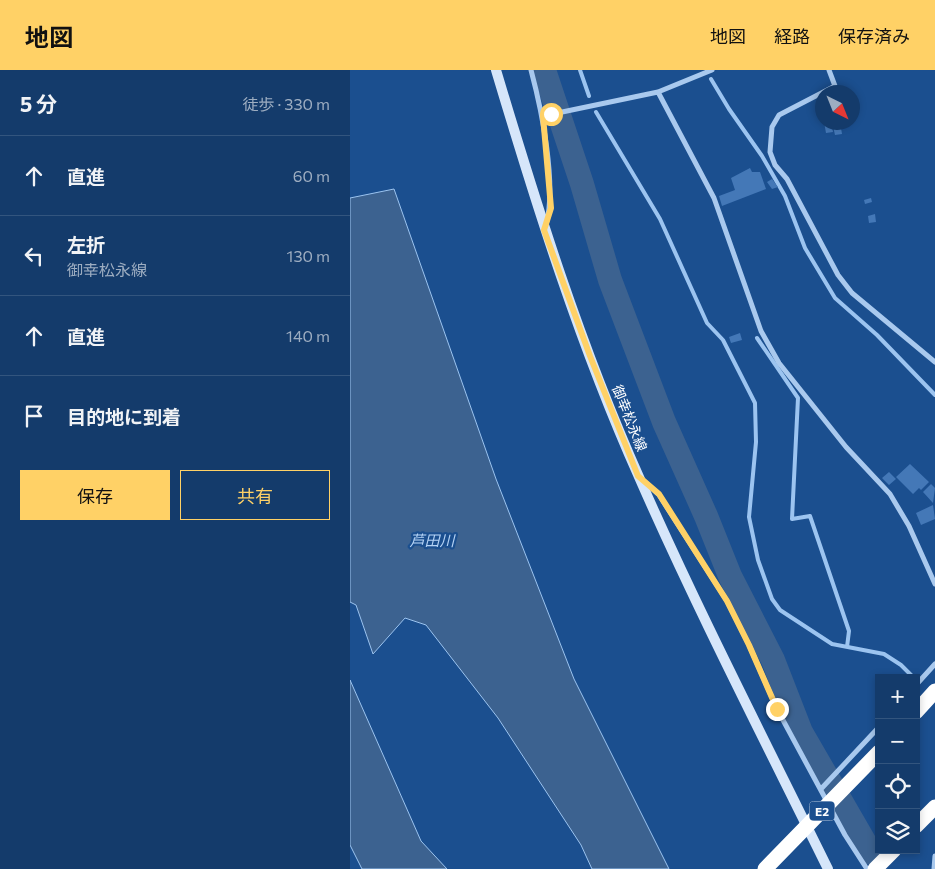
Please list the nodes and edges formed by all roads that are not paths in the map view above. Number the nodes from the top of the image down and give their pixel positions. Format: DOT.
graph roads {
  1 [pos="496,70"];
  2 [pos="531,70"];
  3 [pos="712,70"];
  4 [pos="829,70"];
  5 [pos="658,92"];
  6 [pos="543,116"];
  7 [pos="544,230"];
  8 [pos="935,362"];
  9 [pos="638,476"];
  10 [pos="935,584"];
  11 [pos="935,664"];
  12 [pos="920,681"];
  13 [pos="935,691"];
  14 [pos="920,708"];
  15 [pos="875,731"];
  16 [pos="875,756"];
  17 [pos="821,789"];
  18 [pos="935,807"];
  19 [pos="920,822"];
  20 [pos="890,854"];
  21 [pos="935,856"];
  22 [pos="765,869"];
  23 [pos="828,869"];
  24 [pos="867,869"];
  25 [pos="875,869"];
  26 [pos="934,869"];
  1 -- 7 [label="main road, 御幸松永線"];
  2 -- 6 [label="street"];
  3 -- 5 [label="street"];
  4 -- 8 [label="street"];
  5 -- 6 [label="street"];
  5 -- 10 [label="street"];
  6 -- 7 [label="street"];
  7 -- 9 [label="main road, 御幸松永線"];
  9 -- 17 [label="street"];
  9 -- 23 [label="main road, 御幸松永線"];
  11 -- 12 [label="street"];
  13 -- 14 [label="highway"];
  15 -- 17 [label="street"];
  16 -- 22 [label="highway, E2"];
  17 -- 24 [label="street"];
  18 -- 19 [label="highway"];
  20 -- 25 [label="highway"];
  21 -- 26 [label="street"];
}
